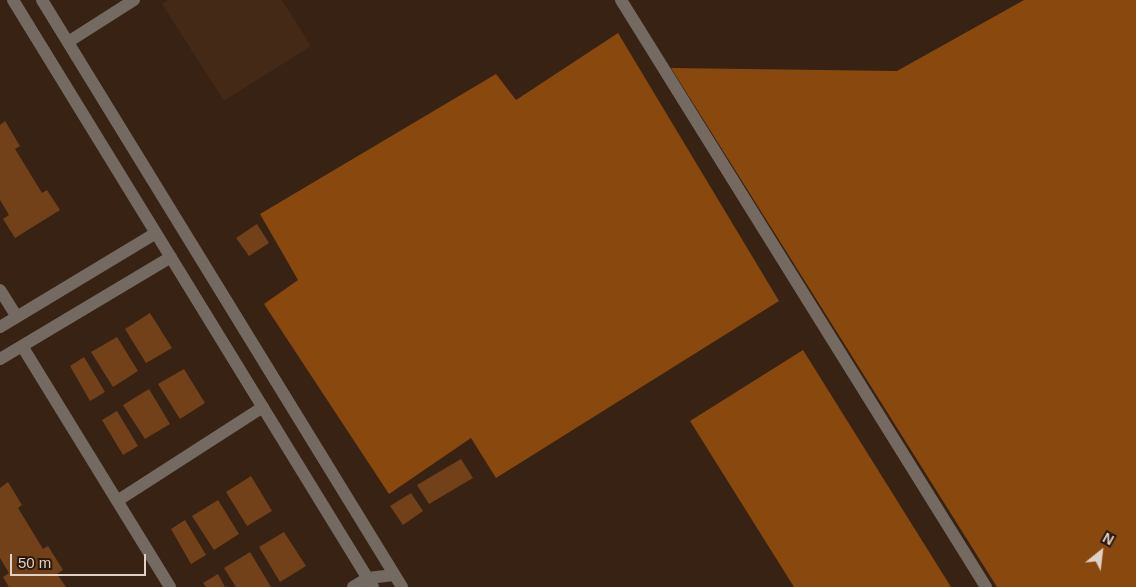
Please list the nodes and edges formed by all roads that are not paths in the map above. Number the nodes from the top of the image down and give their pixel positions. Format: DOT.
graph roads {
  1 [pos="13,0"];
  2 [pos="42,0"];
  3 [pos="134,0"];
  4 [pos="621,0"];
  5 [pos="68,42"];
  6 [pos="156,233"];
  7 [pos="171,257"];
  8 [pos="0,290"];
  9 [pos="17,317"];
  10 [pos="0,327"];
  11 [pos="22,346"];
  12 [pos="0,359"];
  13 [pos="263,407"];
  14 [pos="117,500"];
  15 [pos="394,575"];
  16 [pos="371,582"];
  17 [pos="170,587"];
  18 [pos="353,587"];
  19 [pos="386,587"];
  20 [pos="402,587"];
  21 [pos="986,587"];
  1 -- 6 [label="street"];
  2 -- 5 [label="street"];
  3 -- 5 [label="street"];
  4 -- 21 [label="street"];
  5 -- 15 [label="street"];
  6 -- 7 [label="street"];
  6 -- 9 [label="street"];
  7 -- 11 [label="street"];
  7 -- 13 [label="street"];
  8 -- 9 [label="street"];
  9 -- 10 [label="street"];
  11 -- 12 [label="street"];
  11 -- 14 [label="street"];
  13 -- 14 [label="street"];
  13 -- 16 [label="street"];
  14 -- 17 [label="street"];
  15 -- 16 [label="street"];
  15 -- 19 [label="street"];
  15 -- 20 [label="street"];
  16 -- 18 [label="street"];
}
